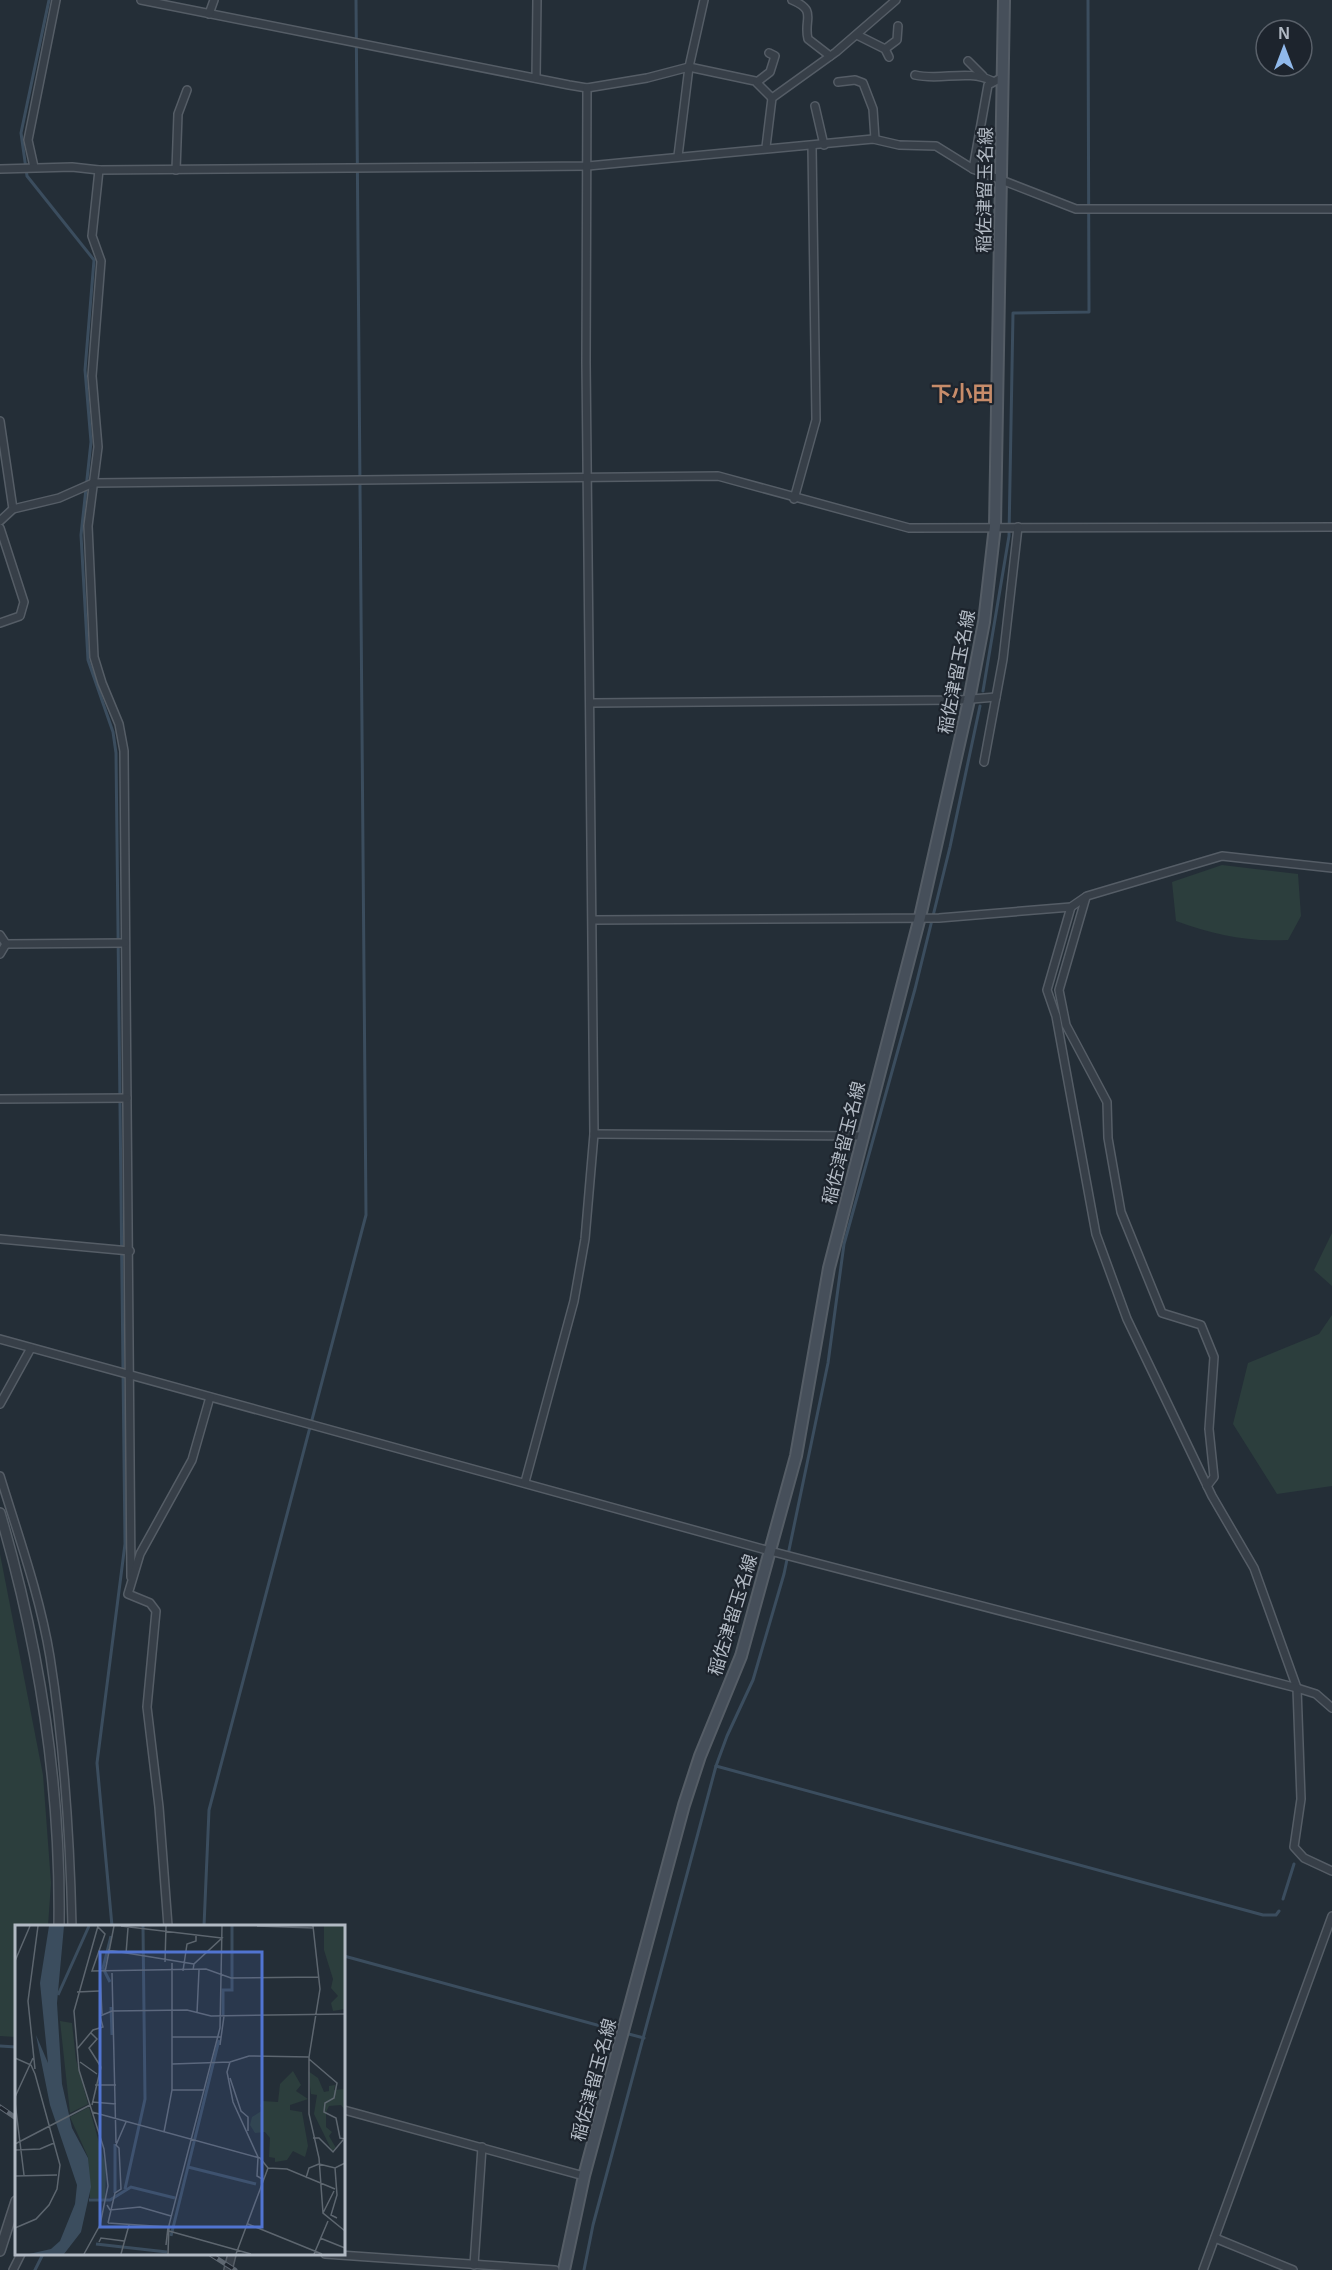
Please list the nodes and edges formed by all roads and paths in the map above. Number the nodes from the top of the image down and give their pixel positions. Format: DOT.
graph roads {
  1 [pos="56,0"];
  2 [pos="141,0"];
  3 [pos="214,0"];
  4 [pos="537,0"];
  5 [pos="704,0"];
  6 [pos="792,0"];
  7 [pos="896,0"];
  8 [pos="1004,0"];
  9 [pos="209,14"];
  10 [pos="898,26"];
  11 [pos="857,35"];
  12 [pos="885,49"];
  13 [pos="770,53"];
  14 [pos="830,56"];
  15 [pos="889,57"];
  16 [pos="968,61"];
  17 [pos="689,67"];
  18 [pos="915,75"];
  19 [pos="983,76"];
  20 [pos="536,78"];
  21 [pos="998,79"];
  22 [pos="757,82"];
  23 [pos="838,82"];
  24 [pos="587,87"];
  25 [pos="187,90"];
  26 [pos="772,98"];
  27 [pos="815,106"];
  28 [pos="875,139"];
  29 [pos="824,145"];
  30 [pos="812,146"];
  31 [pos="766,147"];
  32 [pos="678,156"];
  33 [pos="588,166"];
  34 [pos="32,167"];
  35 [pos="0,169"];
  36 [pos="973,169"];
  37 [pos="99,170"];
  38 [pos="176,170"];
  39 [pos="1002,179"];
  40 [pos="1332,209"];
  41 [pos="0,421"];
  42 [pos="588,477"];
  43 [pos="93,483"];
  44 [pos="794,499"];
  45 [pos="13,509"];
  46 [pos="0,521"];
  47 [pos="996,526"];
  48 [pos="1018,527"];
  49 [pos="1332,527"];
  50 [pos="0,528"];
  51 [pos="0,623"];
  52 [pos="996,697"];
  53 [pos="969,700"];
  54 [pos="591,703"];
  55 [pos="984,762"];
  56 [pos="1332,868"];
  57 [pos="1086,897"];
  58 [pos="1071,908"];
  59 [pos="923,917"];
  60 [pos="593,920"];
  61 [pos="0,935"];
  62 [pos="6,944"];
  63 [pos="125,944"];
  64 [pos="0,954"];
  65 [pos="126,1098"];
  66 [pos="0,1099"];
  67 [pos="594,1134"];
  68 [pos="862,1136"];
  69 [pos="0,1239"];
  70 [pos="128,1251"];
  71 [pos="0,1339"];
  72 [pos="31,1348"];
  73 [pos="130,1375"];
  74 [pos="210,1397"];
  75 [pos="0,1404"];
  76 [pos="0,1476"];
  77 [pos="525,1482"];
  78 [pos="1207,1486"];
  79 [pos="0,1513"];
  80 [pos="770,1551"];
  81 [pos="131,1577"];
  82 [pos="1297,1688"];
  83 [pos="1332,1707"];
  84 [pos="1332,1871"];
  85 [pos="1332,1916"];
  86 [pos="59,1925"];
  87 [pos="72,1925"];
  88 [pos="168,1925"];
  89 [pos="345,2110"];
  90 [pos="482,2147"];
  91 [pos="584,2176"];
  92 [pos="15,2204"];
  93 [pos="1215,2238"];
  94 [pos="0,2251"];
  95 [pos="20,2255"];
  96 [pos="231,2255"];
  97 [pos="345,2255"];
  98 [pos="474,2265"];
  99 [pos="13,2270"];
  100 [pos="228,2270"];
  101 [pos="555,2270"];
  102 [pos="564,2270"];
  103 [pos="1203,2270"];
  104 [pos="1293,2270"];
  1 -- 34 [label="street"];
  2 -- 9 [label="street"];
  3 -- 9 [label="street"];
  4 -- 20 [label="street"];
  5 -- 17 [label="street"];
  6 -- 14 [label="street"];
  7 -- 11 [label="street"];
  8 -- 21 [label="main road, 稲佐津留玉名線"];
  9 -- 20 [label="street"];
  10 -- 12 [label="street"];
  11 -- 12 [label="street"];
  11 -- 14 [label="street"];
  12 -- 15 [label="street"];
  13 -- 22 [label="street"];
  14 -- 26 [label="street"];
  16 -- 19 [label="street"];
  17 -- 22 [label="street"];
  17 -- 24 [label="street"];
  17 -- 32 [label="street"];
  18 -- 19 [label="street"];
  19 -- 21 [label="street"];
  20 -- 24 [label="street"];
  21 -- 36 [label="street"];
  21 -- 39 [label="main road, 稲佐津留玉名線"];
  22 -- 26 [label="street"];
  23 -- 28 [label="street"];
  24 -- 33 [label="street"];
  25 -- 38 [label="street"];
  26 -- 31 [label="street"];
  27 -- 29 [label="street"];
  28 -- 29 [label="street"];
  28 -- 36 [label="street"];
  29 -- 30 [label="street"];
  30 -- 31 [label="street"];
  30 -- 44 [label="street"];
  31 -- 32 [label="street"];
  32 -- 33 [label="street"];
  33 -- 38 [label="street"];
  33 -- 42 [label="street"];
  34 -- 35 [label="street"];
  34 -- 37 [label="street"];
  36 -- 39 [label="street"];
  37 -- 38 [label="street"];
  37 -- 43 [label="street"];
  39 -- 40 [label="street"];
  39 -- 47 [label="main road, 稲佐津留玉名線"];
  41 -- 45 [label="street"];
  42 -- 43 [label="street"];
  42 -- 44 [label="street"];
  42 -- 54 [label="street"];
  43 -- 45 [label="street"];
  43 -- 63 [label="street"];
  44 -- 47 [label="street"];
  45 -- 46 [label="street"];
  47 -- 48 [label="street"];
  47 -- 53 [label="main road, 稲佐津留玉名線"];
  48 -- 49 [label="street"];
  48 -- 52 [label="street"];
  50 -- 51 [label="street"];
  52 -- 53 [label="street"];
  52 -- 55 [label="street"];
  53 -- 54 [label="street"];
  53 -- 59 [label="main road, 稲佐津留玉名線"];
  54 -- 60 [label="street"];
  56 -- 57 [label="street"];
  57 -- 58 [label="street"];
  57 -- 78 [label="street"];
  58 -- 59 [label="street"];
  58 -- 78 [label="street"];
  59 -- 60 [label="street"];
  59 -- 68 [label="main road, 稲佐津留玉名線"];
  60 -- 67 [label="street"];
  61 -- 62 [label="street"];
  62 -- 63 [label="street"];
  62 -- 64 [label="street"];
  63 -- 65 [label="street"];
  65 -- 66 [label="street"];
  65 -- 70 [label="street"];
  67 -- 68 [label="street"];
  67 -- 77 [label="street"];
  68 -- 80 [label="main road, 稲佐津留玉名線"];
  69 -- 70 [label="street"];
  70 -- 73 [label="street"];
  71 -- 72 [label="street"];
  72 -- 73 [label="street"];
  72 -- 75 [label="street"];
  73 -- 74 [label="street"];
  73 -- 81 [label="street"];
  74 -- 77 [label="street"];
  74 -- 81 [label="street"];
  76 -- 87 [label="street"];
  77 -- 80 [label="street"];
  78 -- 82 [label="street"];
  79 -- 86 [label="street"];
  80 -- 82 [label="street"];
  80 -- 91 [label="main road, 稲佐津留玉名線"];
  81 -- 88 [label="street"];
  82 -- 83 [label="street"];
  82 -- 84 [label="street"];
  85 -- 93 [label="street"];
  89 -- 90 [label="street"];
  90 -- 91 [label="street"];
  90 -- 98 [label="street"];
  91 -- 102 [label="main road, 稲佐津留玉名線"];
  92 -- 94 [label="street"];
  93 -- 103 [label="street"];
  93 -- 104 [label="street"];
  95 -- 99 [label="street"];
  96 -- 100 [label="street"];
  97 -- 98 [label="street"];
  98 -- 101 [label="street"];
}
